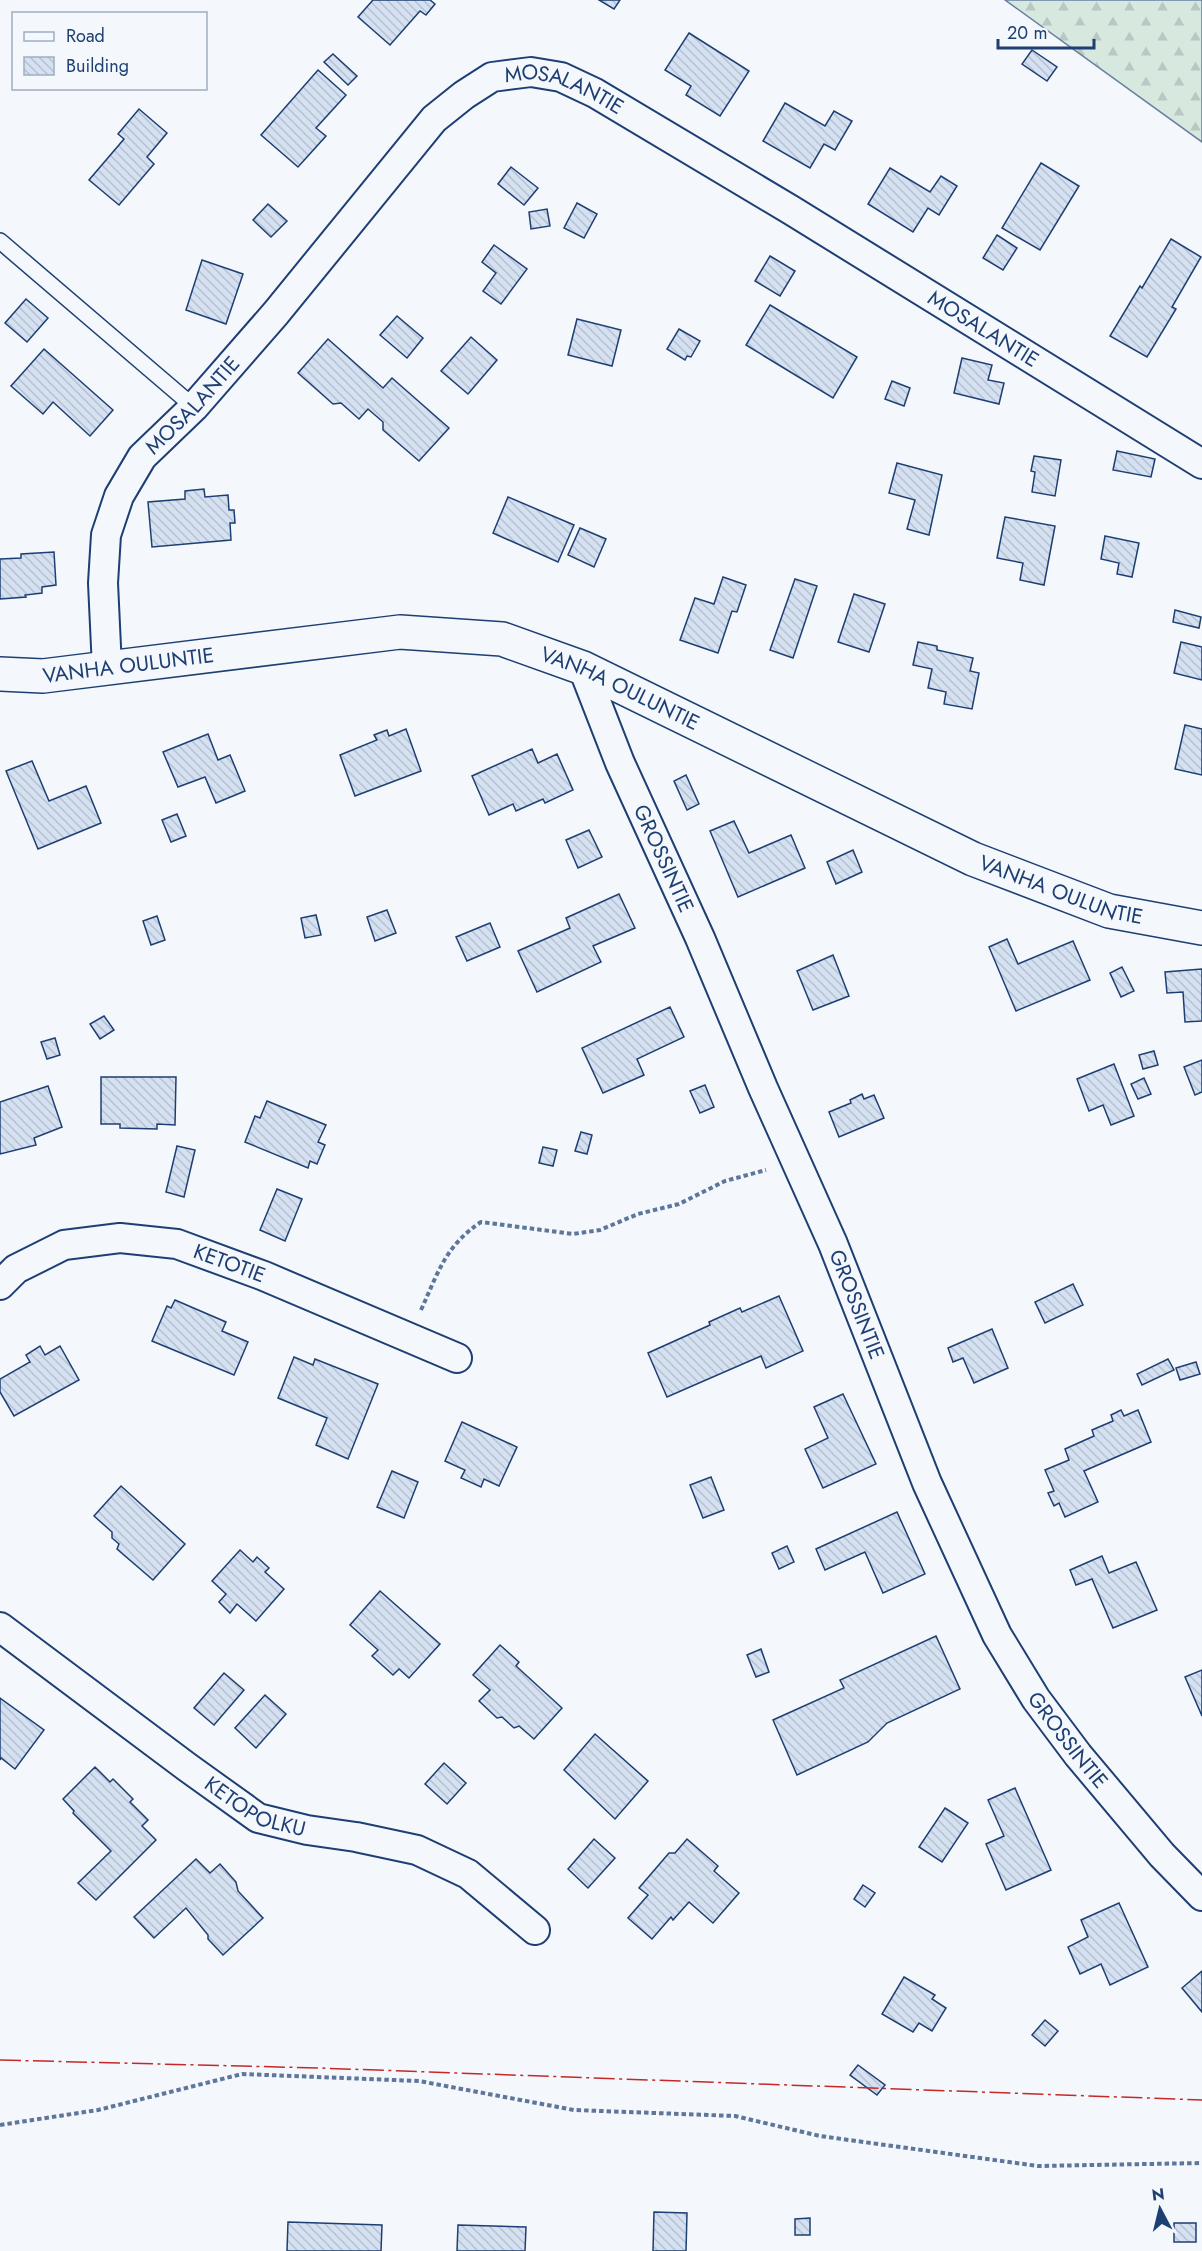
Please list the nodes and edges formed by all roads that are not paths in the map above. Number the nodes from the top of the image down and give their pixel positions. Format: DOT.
graph roads {
  1 [pos="0,241"];
  2 [pos="194,407"];
  3 [pos="1202,464"];
  4 [pos="107,668"];
  5 [pos="583,668"];
  6 [pos="0,674"];
  7 [pos="1202,928"];
  8 [pos="0,1285"];
  9 [pos="457,1358"];
  10 [pos="0,1627"];
  11 [pos="1202,1896"];
  12 [pos="535,1930"];
  1 -- 2 [label="lane"];
  2 -- 3 [label="street, MOSALANTIE"];
  2 -- 4 [label="street, MOSALANTIE"];
  4 -- 5 [label="street, VANHA OULUNTIE"];
  4 -- 6 [label="street, VANHA OULUNTIE"];
  5 -- 7 [label="street, VANHA OULUNTIE"];
  5 -- 11 [label="street, GROSSINTIE"];
  8 -- 9 [label="street, KETOTIE"];
  10 -- 12 [label="street, KETOPOLKU"];
}
